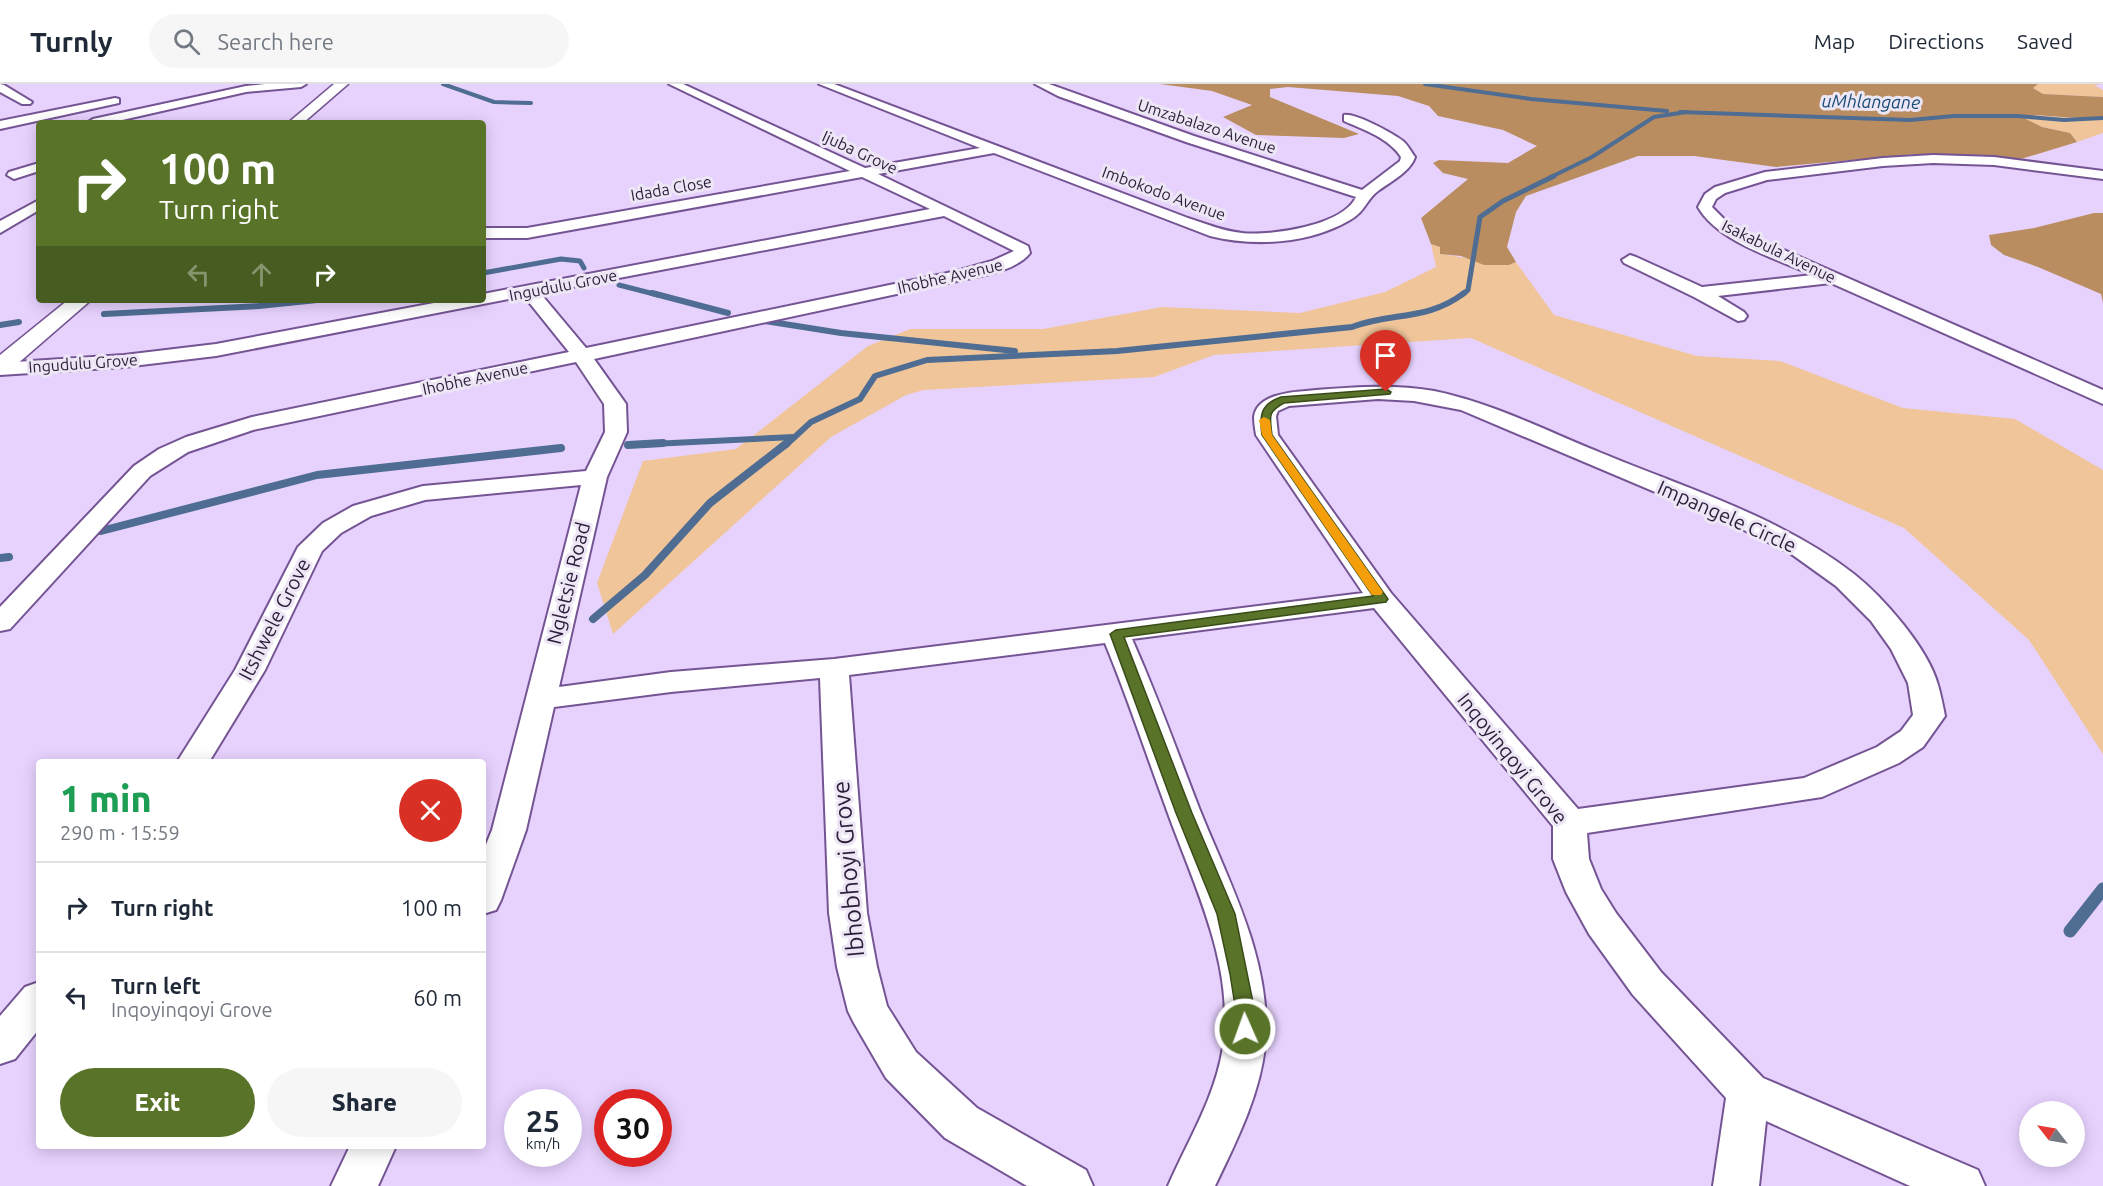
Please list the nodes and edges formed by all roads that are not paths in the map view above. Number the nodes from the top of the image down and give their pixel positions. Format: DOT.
graph roads {
  1 [pos="301,84"];
  2 [pos="342,84"];
  3 [pos="674,84"];
  4 [pos="824,84"];
  5 [pos="1040,84"];
  6 [pos="0,87"];
  7 [pos="132,98"];
  8 [pos="26,102"];
  9 [pos="1348,118"];
  10 [pos="106,120"];
  11 [pos="299,120"];
  12 [pos="0,125"];
  13 [pos="996,148"];
  14 [pos="36,168"];
  15 [pos="865,174"];
  16 [pos="14,175"];
  17 [pos="2103,175"];
  18 [pos="1364,195"];
  19 [pos="36,206"];
  20 [pos="945,211"];
  21 [pos="0,228"];
  22 [pos="486,233"];
  23 [pos="1018,257"];
  24 [pos="1630,260"];
  25 [pos="1833,278"];
  26 [pos="530,292"];
  27 [pos="1700,293"];
  28 [pos="486,300"];
  29 [pos="77,303"];
  30 [pos="470,303"];
  31 [pos="1738,316"];
  32 [pos="582,356"];
  33 [pos="0,368"];
  34 [pos="2103,398"];
  35 [pos="1264,425"];
  36 [pos="595,477"];
  37 [pos="1381,599"];
  38 [pos="0,623"];
  39 [pos="1116,634"];
  40 [pos="834,668"];
  41 [pos="541,699"];
  42 [pos="195,759"];
  43 [pos="1570,823"];
  44 [pos="486,892"];
  45 [pos="36,1003"];
  46 [pos="0,1046"];
  47 [pos="1748,1092"];
  48 [pos="372,1149"];
  49 [pos="354,1186"];
  50 [pos="1070,1186"];
  51 [pos="1191,1186"];
  52 [pos="1736,1186"];
  53 [pos="1962,1186"];
  1 -- 10 [label="street"];
  2 -- 11 [label="street"];
  3 -- 15 [label="street, Ijuba Grove"];
  4 -- 13 [label="street, Imbokodo Avenue"];
  5 -- 18 [label="street, Umzabalazo Avenue"];
  6 -- 8 [label="street"];
  7 -- 12 [label="street"];
  9 -- 18 [label="street, Imbokodo Avenue"];
  13 -- 15 [label="street, Idada Close"];
  13 -- 18 [label="street, Imbokodo Avenue"];
  14 -- 16 [label="street"];
  15 -- 20 [label="street, Ijuba Grove"];
  15 -- 22 [label="street, Idada Close"];
  17 -- 25 [label="street, Isakabula Avenue"];
  19 -- 21 [label="street"];
  20 -- 23 [label="street, Ijuba Grove"];
  20 -- 26 [label="street, Ingudulu Grove"];
  23 -- 32 [label="street, Ihobhe Avenue"];
  24 -- 27 [label="street"];
  25 -- 27 [label="street"];
  25 -- 34 [label="street, Isakabula Avenue"];
  26 -- 28 [label="street, Ingudulu Grove"];
  26 -- 32 [label="street, Ngletsie Road"];
  27 -- 31 [label="street"];
  29 -- 33 [label="street"];
  30 -- 33 [label="street, Ingudulu Grove"];
  32 -- 36 [label="street, Ngletsie Road"];
  32 -- 38 [label="street, Ihobhe Avenue"];
  35 -- 37 [label="street, Inqoyinqoyi Grove"];
  35 -- 43 [label="street, Impangele Circle"];
  36 -- 41 [label="street, Ngletsie Road"];
  36 -- 42 [label="street, Itshwele Grove"];
  37 -- 39 [label="street"];
  37 -- 43 [label="street, Inqoyinqoyi Grove"];
  39 -- 40 [label="street"];
  39 -- 51 [label="street"];
  40 -- 41 [label="street"];
  40 -- 50 [label="street, Ibhobhoyi Grove"];
  41 -- 44 [label="street, Ngletsie Road"];
  43 -- 47 [label="street, Inqoyinqoyi Grove"];
  45 -- 46 [label="street"];
  47 -- 52 [label="street"];
  47 -- 53 [label="street, Inqoyinqoyi Grove"];
  48 -- 49 [label="street"];
}
